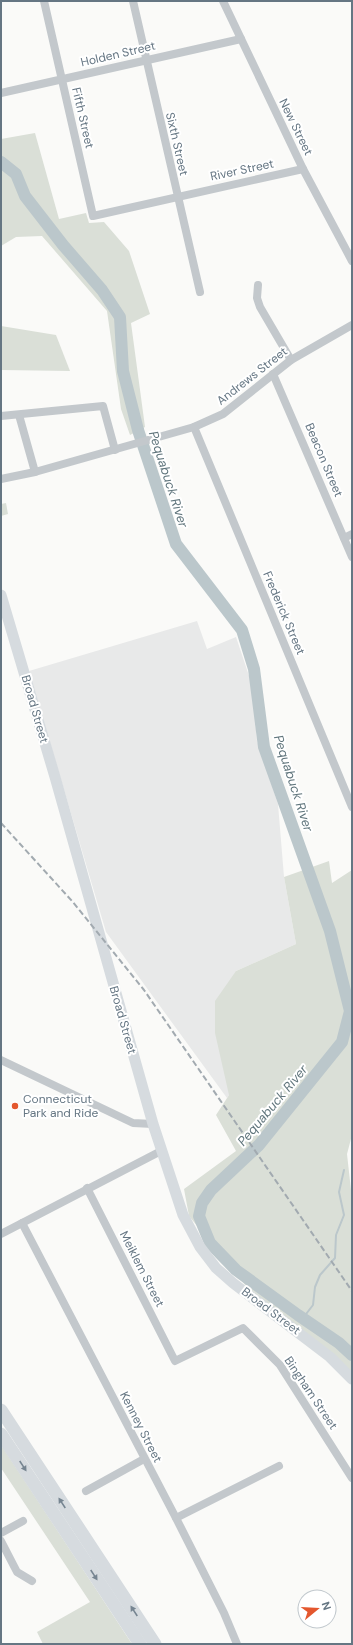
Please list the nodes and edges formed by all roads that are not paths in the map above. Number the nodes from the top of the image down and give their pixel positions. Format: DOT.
graph roads {
  1 [pos="44,1"];
  2 [pos="133,1"];
  3 [pos="223,1"];
  4 [pos="240,39"];
  5 [pos="146,60"];
  6 [pos="62,79"];
  7 [pos="1,93"];
  8 [pos="303,169"];
  9 [pos="177,197"];
  10 [pos="93,216"];
  11 [pos="352,261"];
  12 [pos="258,286"];
  13 [pos="200,292"];
  14 [pos="352,324"];
  15 [pos="291,360"];
  16 [pos="273,374"];
  17 [pos="19,415"];
  18 [pos="1,416"];
  19 [pos="194,427"];
  20 [pos="115,450"];
  21 [pos="35,472"];
  22 [pos="1,479"];
  23 [pos="352,534"];
  24 [pos="344,538"];
  25 [pos="352,557"];
  26 [pos="1,595"];
  27 [pos="352,807"];
  28 [pos="1,1060"];
  29 [pos="153,1124"];
  30 [pos="161,1151"];
  31 [pos="87,1188"];
  32 [pos="22,1223"];
  33 [pos="1,1234"];
  34 [pos="242,1328"];
  35 [pos="352,1379"];
  36 [pos="1,1410"];
  37 [pos="1,1434"];
  38 [pos="144,1459"];
  39 [pos="279,1466"];
  40 [pos="352,1478"];
  41 [pos="86,1491"];
  42 [pos="176,1518"];
  43 [pos="23,1521"];
  44 [pos="1,1533"];
  45 [pos="1,1541"];
  46 [pos="32,1580"];
  47 [pos="140,1644"];
  48 [pos="155,1644"];
  49 [pos="237,1644"];
  1 -- 6 [label="street, Fifth Street"];
  2 -- 5 [label="street, Sixth Street"];
  3 -- 4 [label="street, New Street"];
  4 -- 5 [label="street, Holden Street"];
  4 -- 8 [label="street, New Street"];
  5 -- 6 [label="street, Holden Street"];
  5 -- 9 [label="street, Sixth Street"];
  6 -- 7 [label="street, Holden Street"];
  6 -- 10 [label="street, Fifth Street"];
  8 -- 9 [label="street, River Street"];
  8 -- 11 [label="street, New Street"];
  9 -- 10 [label="street, River Street"];
  9 -- 13 [label="street, Sixth Street"];
  12 -- 15 [label="street"];
  14 -- 15 [label="street, Andrews Street"];
  15 -- 16 [label="street, Andrews Street"];
  16 -- 19 [label="street, Andrews Street"];
  16 -- 24 [label="street, Beacon Street"];
  17 -- 18 [label="street"];
  17 -- 20 [label="street"];
  17 -- 21 [label="street"];
  19 -- 20 [label="street, Andrews Street"];
  19 -- 27 [label="street, Frederick Street"];
  20 -- 21 [label="street, Andrews Street"];
  21 -- 22 [label="street, Andrews Street"];
  23 -- 24 [label="street"];
  24 -- 25 [label="street, Beacon Street"];
  26 -- 29 [label="main road, Broad Street"];
  28 -- 29 [label="street"];
  29 -- 30 [label="main road, Broad Street"];
  30 -- 31 [label="street"];
  30 -- 35 [label="main road, Broad Street"];
  31 -- 32 [label="street"];
  31 -- 34 [label="street, Meiklem Street"];
  32 -- 33 [label="street"];
  32 -- 38 [label="street, Kenney Street"];
  34 -- 40 [label="street, Bingham Street"];
  48 -- 36 [label="highway, one-way"];
  37 -- 47 [label="highway, one-way"];
  38 -- 41 [label="street"];
  38 -- 42 [label="street, Kenney Street"];
  39 -- 42 [label="street"];
  42 -- 49 [label="street, Kenney Street"];
  43 -- 44 [label="street"];
  45 -- 46 [label="street"];
}
